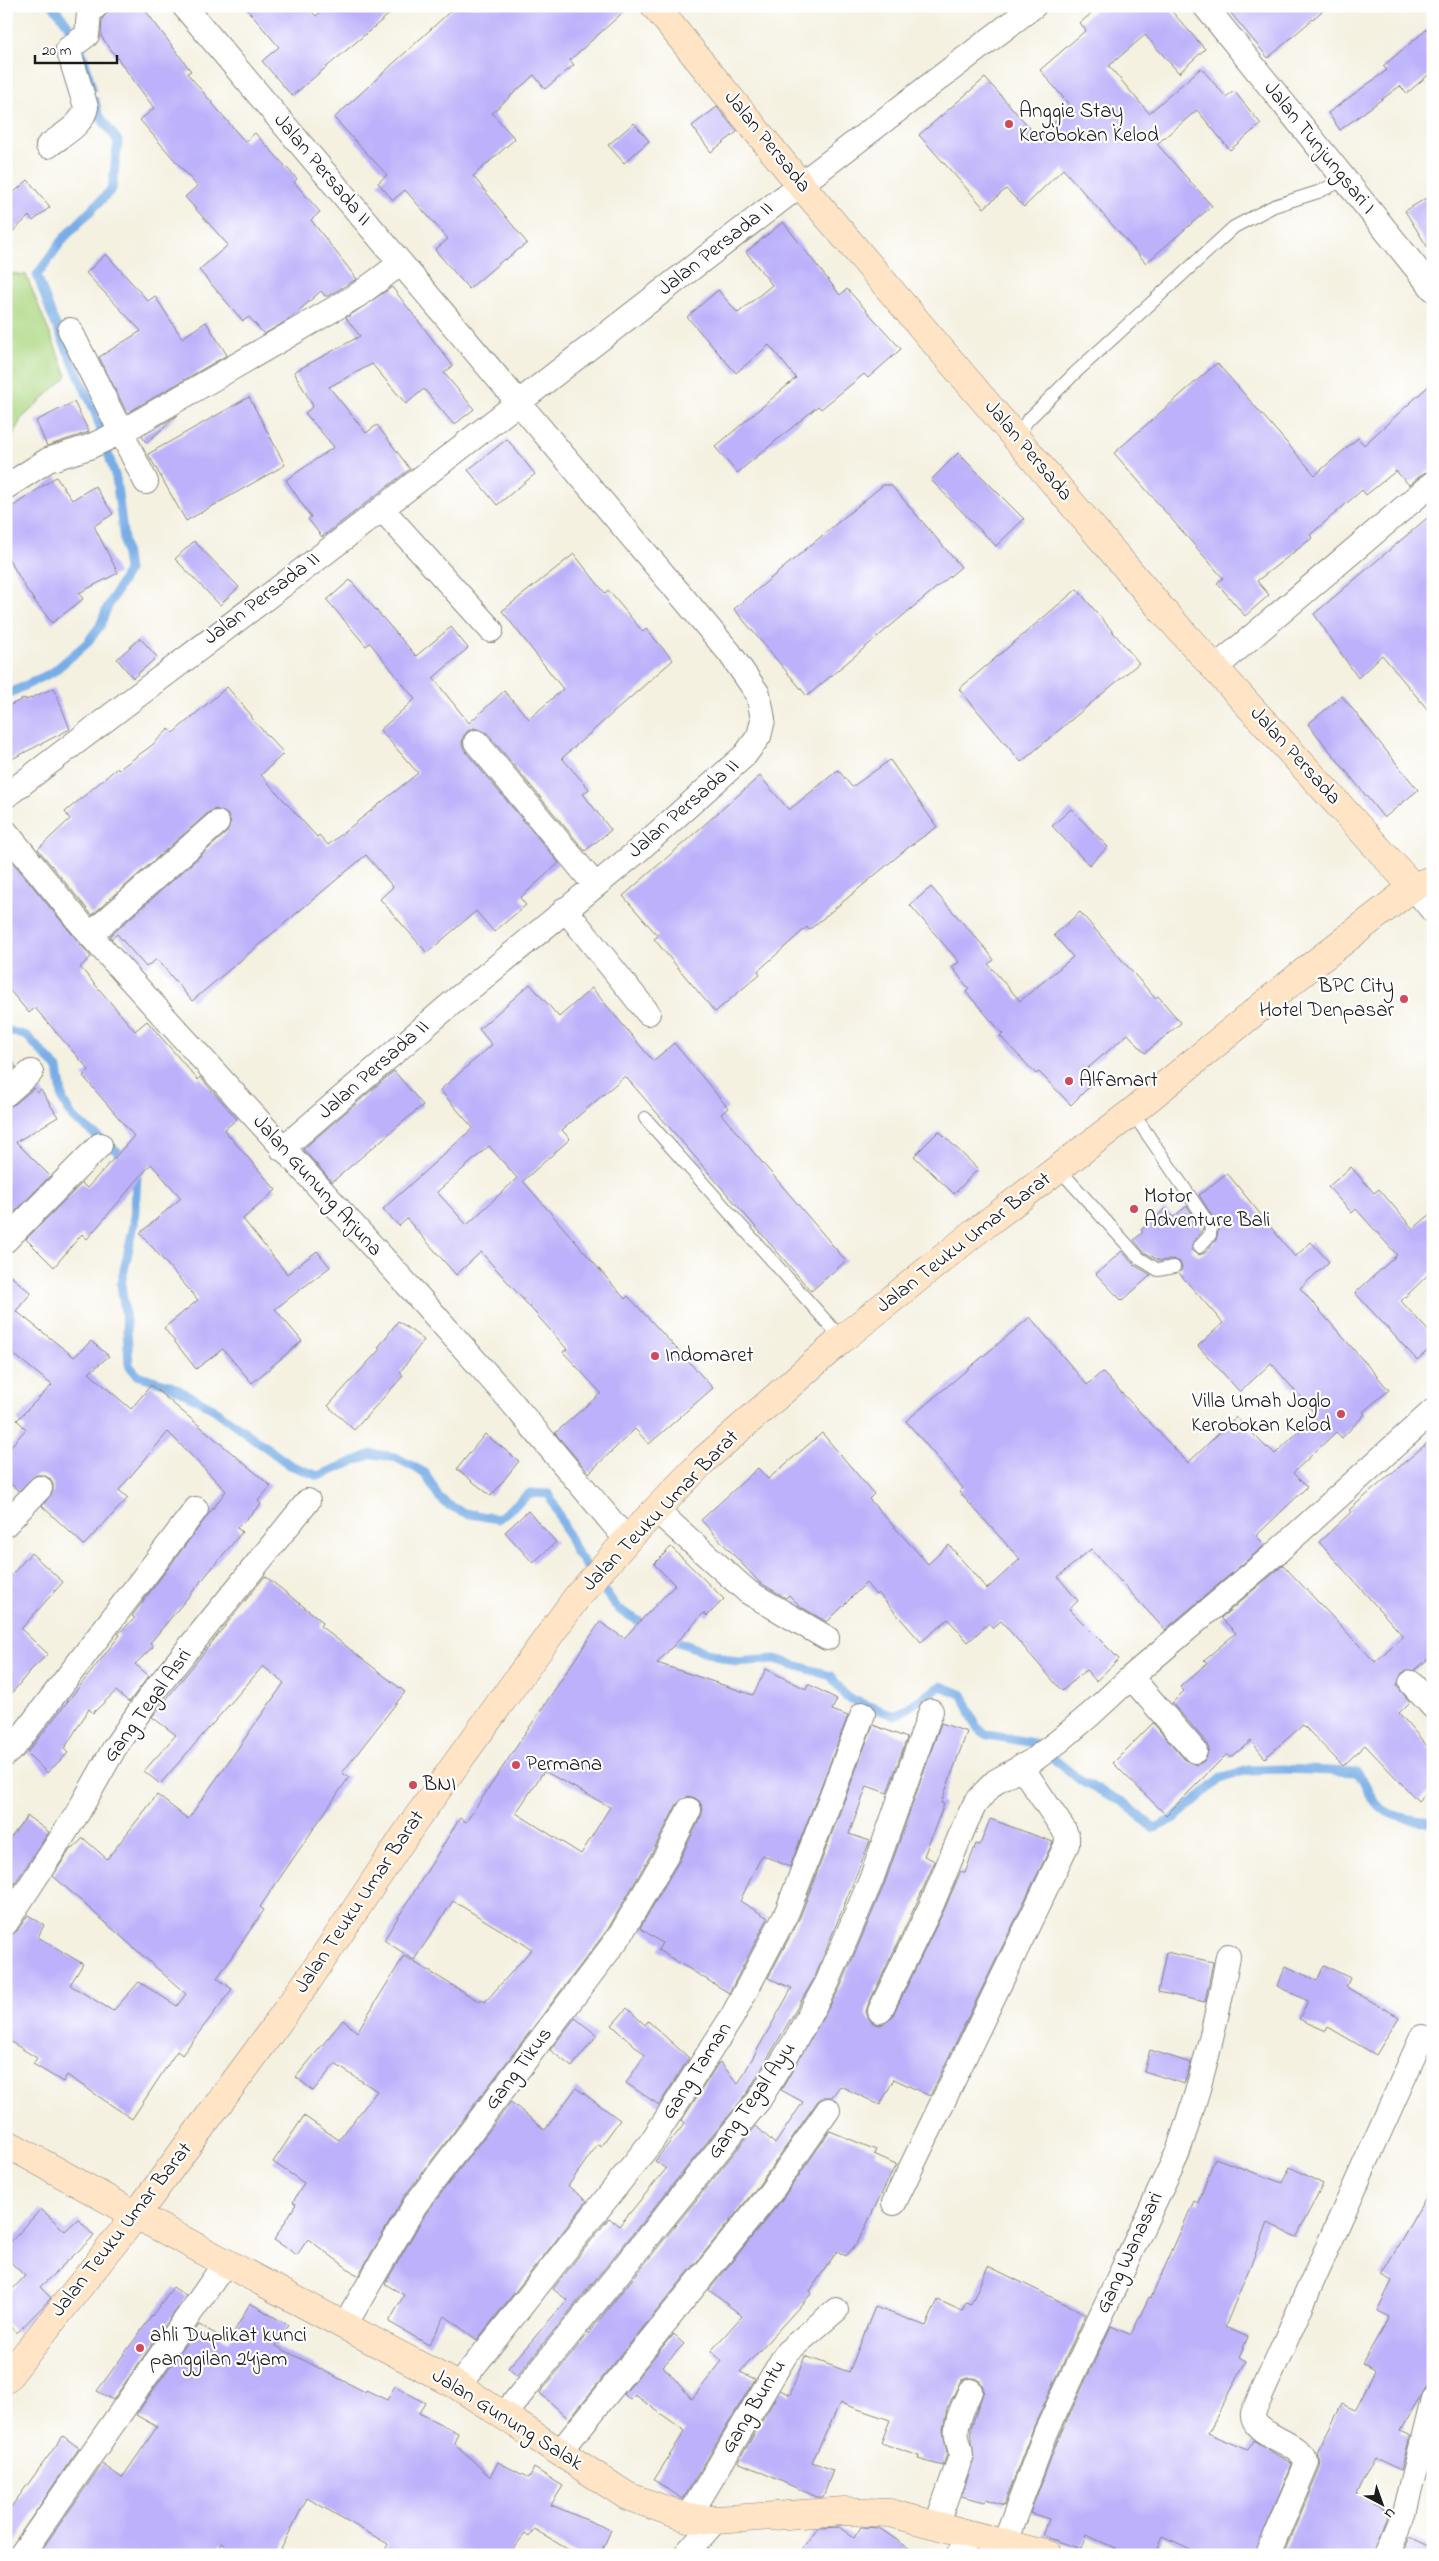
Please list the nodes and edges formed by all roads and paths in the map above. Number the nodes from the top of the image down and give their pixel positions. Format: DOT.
graph roads {
  1 [pos="96,6"];
  2 [pos="184,6"];
  3 [pos="655,6"];
  4 [pos="1034,6"];
  5 [pos="1205,6"];
  6 [pos="48,146"];
  7 [pos="1344,180"];
  8 [pos="800,184"];
  9 [pos="401,263"];
  10 [pos="1433,289"];
  11 [pos="70,330"];
  12 [pos="517,402"];
  13 [pos="118,433"];
  14 [pos="1017,437"];
  15 [pos="146,482"];
  16 [pos="1433,483"];
  17 [pos="6,487"];
  18 [pos="382,509"];
  19 [pos="491,630"];
  20 [pos="1215,668"];
  21 [pos="476,742"];
  22 [pos="6,796"];
  23 [pos="217,823"];
  24 [pos="6,832"];
  25 [pos="1423,883"];
  26 [pos="596,885"];
  27 [pos="566,909"];
  28 [pos="1433,911"];
  29 [pos="90,935"];
  30 [pos="648,1013"];
  31 [pos="31,1072"];
  32 [pos="6,1094"];
  33 [pos="1132,1112"];
  34 [pos="644,1118"];
  35 [pos="100,1145"];
  36 [pos="282,1148"];
  37 [pos="1059,1169"];
  38 [pos="6,1240"];
  39 [pos="1199,1247"];
  40 [pos="1174,1267"];
  41 [pos="842,1339"];
  42 [pos="1433,1411"];
  43 [pos="40,1488"];
  44 [pos="308,1501"];
  45 [pos="196,1509"];
  46 [pos="656,1510"];
  47 [pos="6,1524"];
  48 [pos="622,1546"];
  49 [pos="827,1638"];
  50 [pos="1131,1677"];
  51 [pos="931,1711"];
  52 [pos="862,1714"];
  53 [pos="1195,1751"];
  54 [pos="6,1754"];
  55 [pos="1026,1764"];
  56 [pos="689,1810"];
  57 [pos="6,1923"];
  58 [pos="1228,1956"];
  59 [pos="880,2010"];
  60 [pos="1422,2037"];
  61 [pos="828,2110"];
  62 [pos="6,2144"];
  63 [pos="894,2203"];
  64 [pos="136,2215"];
  65 [pos="226,2262"];
  66 [pos="836,2310"];
  67 [pos="345,2325"];
  68 [pos="6,2379"];
  69 [pos="458,2386"];
  70 [pos="970,2391"];
  71 [pos="1433,2400"];
  72 [pos="502,2416"];
  73 [pos="559,2453"];
  74 [pos="688,2518"];
  75 [pos="716,2520"];
  76 [pos="936,2526"];
  77 [pos="1005,2542"];
  78 [pos="964,2545"];
  79 [pos="21,2555"];
  80 [pos="685,2555"];
  81 [pos="1048,2555"];
  82 [pos="1268,2555"];
  83 [pos="1387,2555"];
  1 -- 6 [label="street"];
  2 -- 9 [label="street, Jalan Persada II"];
  3 -- 8 [label="main road, Jalan Persada"];
  4 -- 8 [label="street, Jalan Persada II"];
  5 -- 7 [label="street, Jalan Tunjungsari I"];
  7 -- 10 [label="street, Jalan Tunjungsari I"];
  7 -- 14 [label="lane"];
  8 -- 12 [label="street, Jalan Persada II"];
  8 -- 14 [label="main road, Jalan Persada"];
  9 -- 12 [label="street, Jalan Persada II"];
  9 -- 13 [label="street"];
  11 -- 13 [label="street"];
  12 -- 18 [label="street, Jalan Persada II"];
  12 -- 26 [label="street, Jalan Persada II"];
  13 -- 15 [label="street"];
  13 -- 17 [label="street"];
  14 -- 20 [label="main road, Jalan Persada"];
  16 -- 20 [label="street"];
  18 -- 19 [label="street"];
  18 -- 22 [label="street, Jalan Persada II"];
  20 -- 25 [label="main road, Jalan Persada"];
  21 -- 26 [label="street"];
  23 -- 29 [label="street"];
  24 -- 29 [label="street, Jalan Gunung Arjuna"];
  25 -- 28 [label="street"];
  25 -- 33 [label="main road, Jalan Teuku Umar Barat"];
  26 -- 27 [label="street, Jalan Persada II"];
  27 -- 30 [label="street"];
  27 -- 36 [label="street, Jalan Persada II"];
  29 -- 36 [label="street, Jalan Gunung Arjuna"];
  31 -- 32 [label="street"];
  33 -- 37 [label="main road, Jalan Teuku Umar Barat"];
  33 -- 39 [label="lane"];
  34 -- 41 [label="lane"];
  35 -- 38 [label="street"];
  36 -- 48 [label="street, Jalan Gunung Arjuna"];
  37 -- 40 [label="lane"];
  37 -- 41 [label="main road, Jalan Teuku Umar Barat"];
  41 -- 46 [label="main road, Jalan Teuku Umar Barat"];
  42 -- 50 [label="street"];
  43 -- 47 [label="street"];
  44 -- 57 [label="street, Gang Tegal Asri"];
  45 -- 54 [label="street"];
  46 -- 48 [label="main road, Jalan Teuku Umar Barat"];
  46 -- 49 [label="street"];
  48 -- 64 [label="main road, Jalan Teuku Umar Barat"];
  50 -- 53 [label="street"];
  50 -- 55 [label="street"];
  51 -- 72 [label="street, Gang Tegal Ayu"];
  52 -- 69 [label="street, Gang Taman"];
  55 -- 59 [label="street"];
  55 -- 63 [label="street"];
  56 -- 67 [label="street, Gang Tikus"];
  58 -- 77 [label="street, Gang Wanasari"];
  60 -- 82 [label="street"];
  61 -- 73 [label="street"];
  62 -- 64 [label="main road, Jalan Gunung Salak"];
  64 -- 65 [label="main road, Jalan Gunung Salak"];
  64 -- 68 [label="main road, Jalan Teuku Umar Barat"];
  65 -- 67 [label="main road, Jalan Gunung Salak"];
  65 -- 79 [label="street"];
  66 -- 74 [label="street, Gang Buntu"];
  67 -- 69 [label="main road, Jalan Gunung Salak"];
  69 -- 72 [label="main road, Jalan Gunung Salak"];
  70 -- 76 [label="street"];
  71 -- 83 [label="street"];
  72 -- 73 [label="main road, Jalan Gunung Salak"];
  73 -- 74 [label="main road, Jalan Gunung Salak"];
  74 -- 75 [label="main road, Jalan Gunung Salak"];
  75 -- 76 [label="main road, Jalan Gunung Salak"];
  75 -- 80 [label="street"];
  76 -- 78 [label="main road, Jalan Gunung Salak"];
  77 -- 78 [label="main road, Jalan Gunung Salak"];
  77 -- 81 [label="main road, Jalan Gunung Salak"];
}
